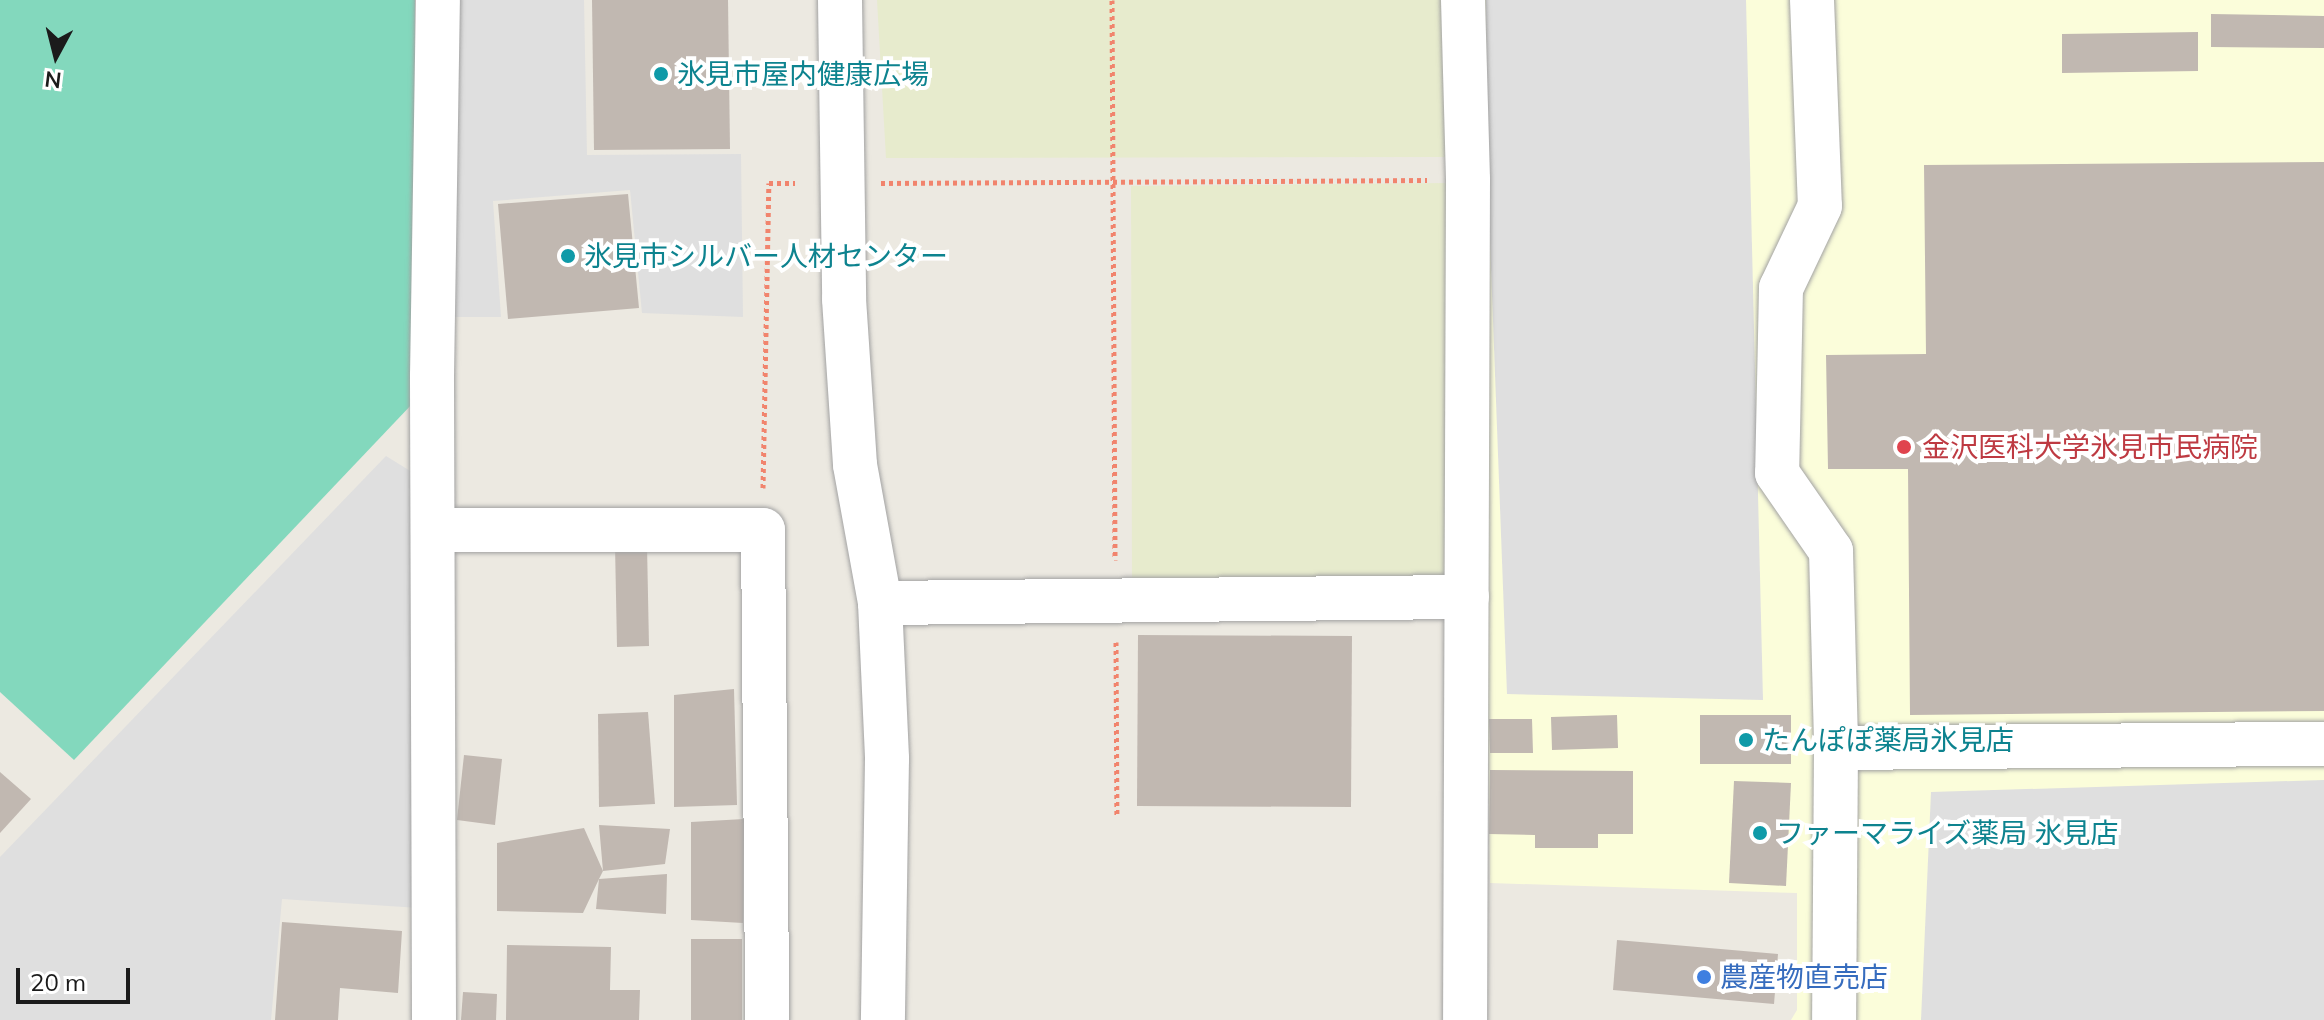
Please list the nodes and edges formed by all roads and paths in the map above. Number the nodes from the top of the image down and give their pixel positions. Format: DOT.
graph roads {
  1 [pos="438,0"];
  2 [pos="840,0"];
  3 [pos="1112,0"];
  4 [pos="1463,0"];
  5 [pos="1812,0"];
  6 [pos="1468,180"];
  7 [pos="1112,181"];
  8 [pos="795,183"];
  9 [pos="871,183"];
  10 [pos="433,530"];
  11 [pos="763,530"];
  12 [pos="1467,597"];
  13 [pos="1115,601"];
  14 [pos="880,603"];
  15 [pos="2324,744"];
  16 [pos="1836,748"];
  17 [pos="1117,817"];
  18 [pos="434,1020"];
  19 [pos="767,1020"];
  20 [pos="883,1020"];
  21 [pos="1465,1020"];
  22 [pos="1834,1020"];
  1 -- 10 [label="street"];
  2 -- 14 [label="street"];
  3 -- 7 [label="path"];
  4 -- 6 [label="street"];
  5 -- 16 [label="street"];
  6 -- 7 [label="path"];
  6 -- 12 [label="street"];
  7 -- 9 [label="path"];
  7 -- 13 [label="path"];
  8 -- 11 [label="path"];
  10 -- 11 [label="street"];
  10 -- 18 [label="street"];
  11 -- 19 [label="street"];
  12 -- 13 [label="street"];
  12 -- 21 [label="street"];
  13 -- 14 [label="street"];
  13 -- 17 [label="path"];
  14 -- 20 [label="street"];
  15 -- 16 [label="street"];
  16 -- 22 [label="street"];
}
